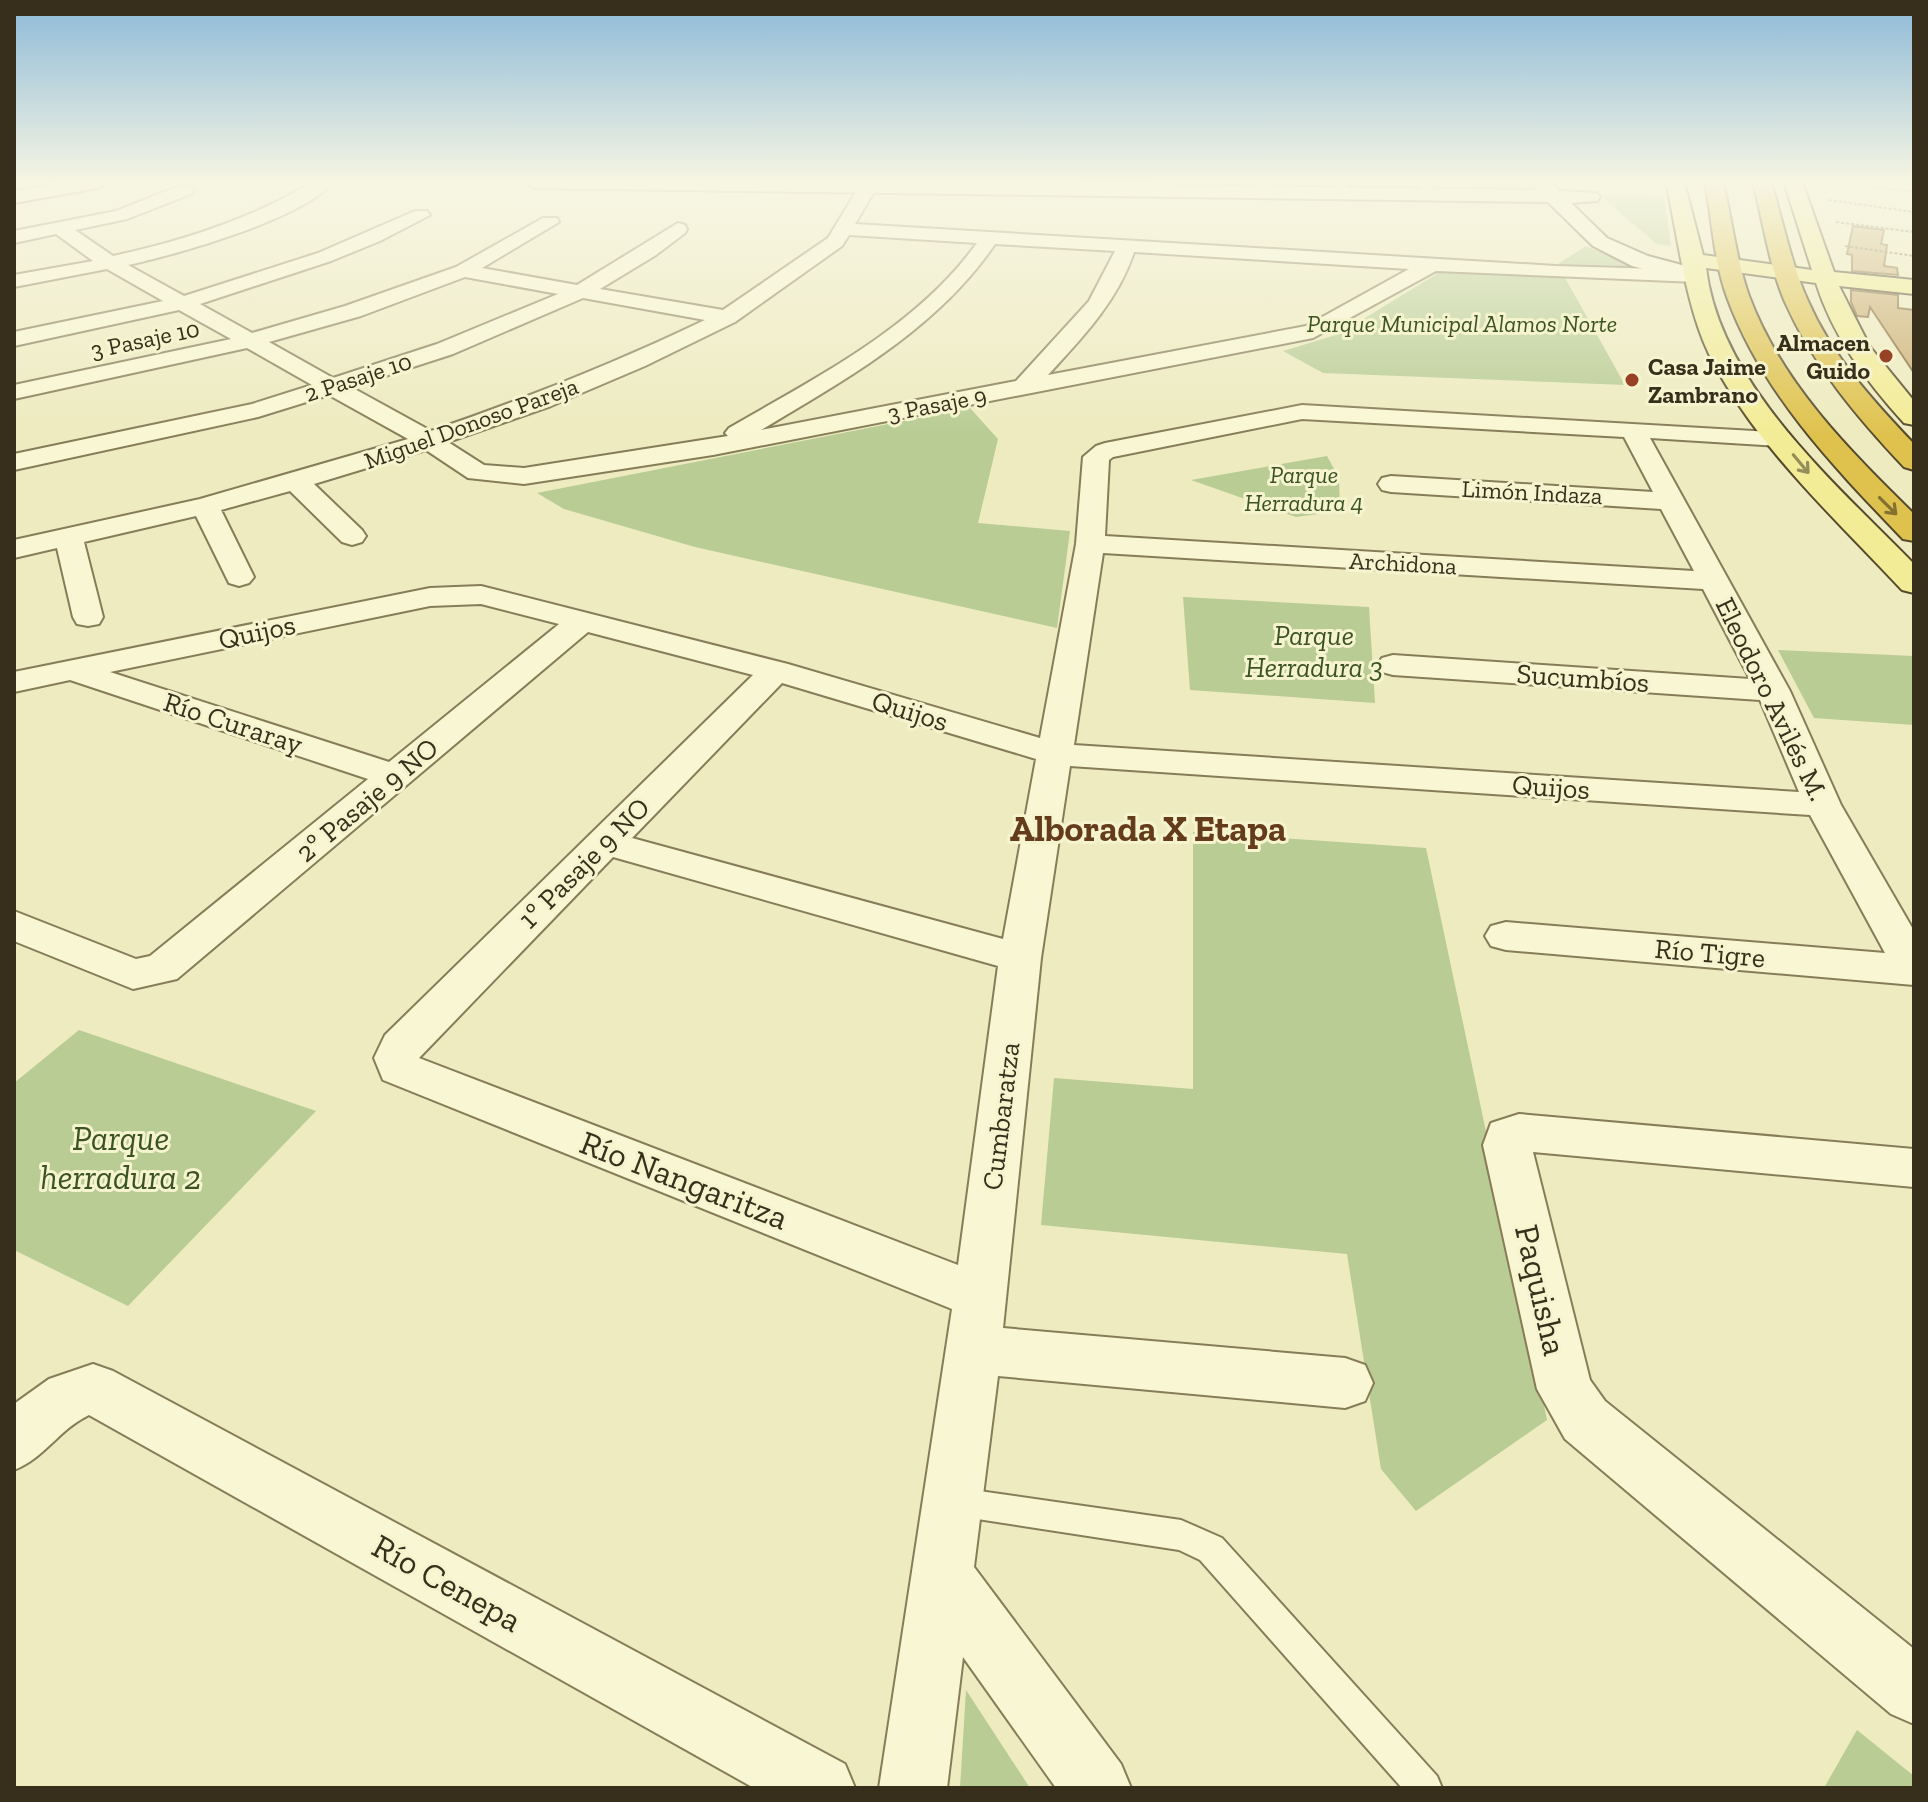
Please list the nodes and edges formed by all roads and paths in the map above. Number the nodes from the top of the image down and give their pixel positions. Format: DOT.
graph roads {
  1 [pos="88,266"];
  2 [pos="115,266"];
  3 [pos="296,266"];
  4 [pos="472,266"];
  5 [pos="625,266"];
  6 [pos="800,266"];
  7 [pos="970,266"];
  8 [pos="1118,266"];
  9 [pos="1429,266"];
  10 [pos="1477,266"];
  11 [pos="1680,266"];
  12 [pos="1691,266"];
  13 [pos="1732,266"];
  14 [pos="1787,266"];
  15 [pos="1823,266"];
  16 [pos="1695,268"];
  17 [pos="463,271"];
  18 [pos="1734,274"];
  19 [pos="14,281"];
  20 [pos="1792,282"];
  21 [pos="1829,286"];
  22 [pos="1914,287"];
  23 [pos="578,293"];
  24 [pos="1914,299"];
  25 [pos="181,303"];
  26 [pos="727,317"];
  27 [pos="14,339"];
  28 [pos="248,342"];
  29 [pos="328,387"];
  30 [pos="1024,387"];
  31 [pos="14,392"];
  32 [pos="1914,417"];
  33 [pos="1633,430"];
  34 [pos="1779,438"];
  35 [pos="430,441"];
  36 [pos="713,447"];
  37 [pos="1914,461"];
  38 [pos="14,462"];
  39 [pos="296,482"];
  40 [pos="1391,484"];
  41 [pos="1672,501"];
  42 [pos="205,506"];
  43 [pos="1914,532"];
  44 [pos="352,536"];
  45 [pos="69,539"];
  46 [pos="1090,544"];
  47 [pos="14,549"];
  48 [pos="239,577"];
  49 [pos="1716,581"];
  50 [pos="1914,583"];
  51 [pos="88,617"];
  52 [pos="582,621"];
  53 [pos="1393,665"];
  54 [pos="70,670"];
  55 [pos="776,671"];
  56 [pos="14,682"];
  57 [pos="1773,691"];
  58 [pos="1055,754"];
  59 [pos="395,776"];
  60 [pos="1823,805"];
  61 [pos="604,842"];
  62 [pos="14,925"];
  63 [pos="1506,936"];
  64 [pos="1020,958"];
  65 [pos="1914,968"];
  66 [pos="396,1058"];
  67 [pos="1914,1168"];
  68 [pos="979,1296"];
  69 [pos="974,1350"];
  70 [pos="1345,1383"];
  71 [pos="14,1443"];
  72 [pos="952,1502"];
  73 [pos="942,1575"];
  74 [pos="1914,1691"];
  75 [pos="821,1788"];
  76 [pos="913,1788"];
  77 [pos="1097,1788"];
  78 [pos="1425,1788"];
  1 -- 19 [label="street"];
  2 -- 25 [label="street, 3 Pasaje 9"];
  3 -- 25 [label="street"];
  4 -- 17 [label="street, 3 Pasaje 10"];
  5 -- 23 [label="street, 2 Pasaje 10"];
  6 -- 26 [label="street, Miguel Donoso Pareja"];
  7 -- 36 [label="street"];
  8 -- 30 [label="street"];
  9 -- 30 [label="street, 3 Pasaje 9"];
  10 -- 16 [label="street"];
  11 -- 16 [label="street"];
  12 -- 16 [label="street"];
  13 -- 18 [label="highway"];
  14 -- 20 [label="highway"];
  15 -- 21 [label="main road"];
  16 -- 18 [label="main road"];
  16 -- 34 [label="main road"];
  17 -- 23 [label="street"];
  17 -- 28 [label="street, 3 Pasaje 10"];
  18 -- 20 [label="main road"];
  18 -- 43 [label="highway, one-way"];
  20 -- 21 [label="main road"];
  20 -- 37 [label="highway"];
  21 -- 22 [label="main road"];
  21 -- 24 [label="main road"];
  21 -- 32 [label="main road"];
  23 -- 26 [label="street"];
  23 -- 29 [label="street, 2 Pasaje 10"];
  25 -- 27 [label="street"];
  25 -- 28 [label="street, 3 Pasaje 9"];
  26 -- 35 [label="street, Miguel Donoso Pareja"];
  28 -- 29 [label="street, 3 Pasaje 9"];
  28 -- 31 [label="street, 3 Pasaje 10"];
  29 -- 35 [label="street, 3 Pasaje 9"];
  29 -- 38 [label="street, 2 Pasaje 10"];
  30 -- 36 [label="street, 3 Pasaje 9"];
  33 -- 34 [label="street"];
  33 -- 41 [label="street, Eleodoro Avilés M."];
  33 -- 46 [label="street, Cumbaratza"];
  34 -- 50 [label="main road, one-way"];
  35 -- 36 [label="street, 3 Pasaje 9"];
  35 -- 39 [label="street, Miguel Donoso Pareja"];
  39 -- 42 [label="street, Miguel Donoso Pareja"];
  39 -- 44 [label="street"];
  40 -- 41 [label="street, Limón Indaza"];
  41 -- 49 [label="street, Eleodoro Avilés M."];
  42 -- 45 [label="street, Miguel Donoso Pareja"];
  42 -- 48 [label="street"];
  45 -- 47 [label="street, Miguel Donoso Pareja"];
  45 -- 51 [label="street"];
  46 -- 49 [label="street, Archidona"];
  46 -- 58 [label="street, Cumbaratza"];
  49 -- 57 [label="street, Eleodoro Avilés M."];
  52 -- 54 [label="street, Quijos"];
  52 -- 55 [label="street, Quijos"];
  52 -- 59 [label="street, 2º Pasaje 9 NO"];
  53 -- 57 [label="street, Sucumbíos"];
  54 -- 56 [label="street, Quijos"];
  54 -- 59 [label="street, Río Curaray"];
  55 -- 58 [label="street, Quijos"];
  55 -- 61 [label="street, 1º Pasaje 9 NO"];
  57 -- 60 [label="street, Eleodoro Avilés M."];
  58 -- 60 [label="street, Quijos"];
  58 -- 64 [label="street, Cumbaratza"];
  59 -- 62 [label="street, 2º Pasaje 9 NO"];
  60 -- 65 [label="street, Eleodoro Avilés M."];
  61 -- 64 [label="street"];
  61 -- 66 [label="street, 1º Pasaje 9 NO"];
  63 -- 65 [label="street, Río Tigre"];
  64 -- 68 [label="street, Cumbaratza"];
  66 -- 68 [label="street, Río Nangaritza"];
  67 -- 74 [label="street, Paquisha"];
  68 -- 69 [label="street, Cumbaratza"];
  69 -- 70 [label="street"];
  69 -- 72 [label="street, Cumbaratza"];
  71 -- 75 [label="street, Río Cenepa"];
  72 -- 73 [label="street, Cumbaratza"];
  72 -- 78 [label="lane"];
  73 -- 76 [label="street, Cumbaratza"];
  73 -- 77 [label="street"];
}
